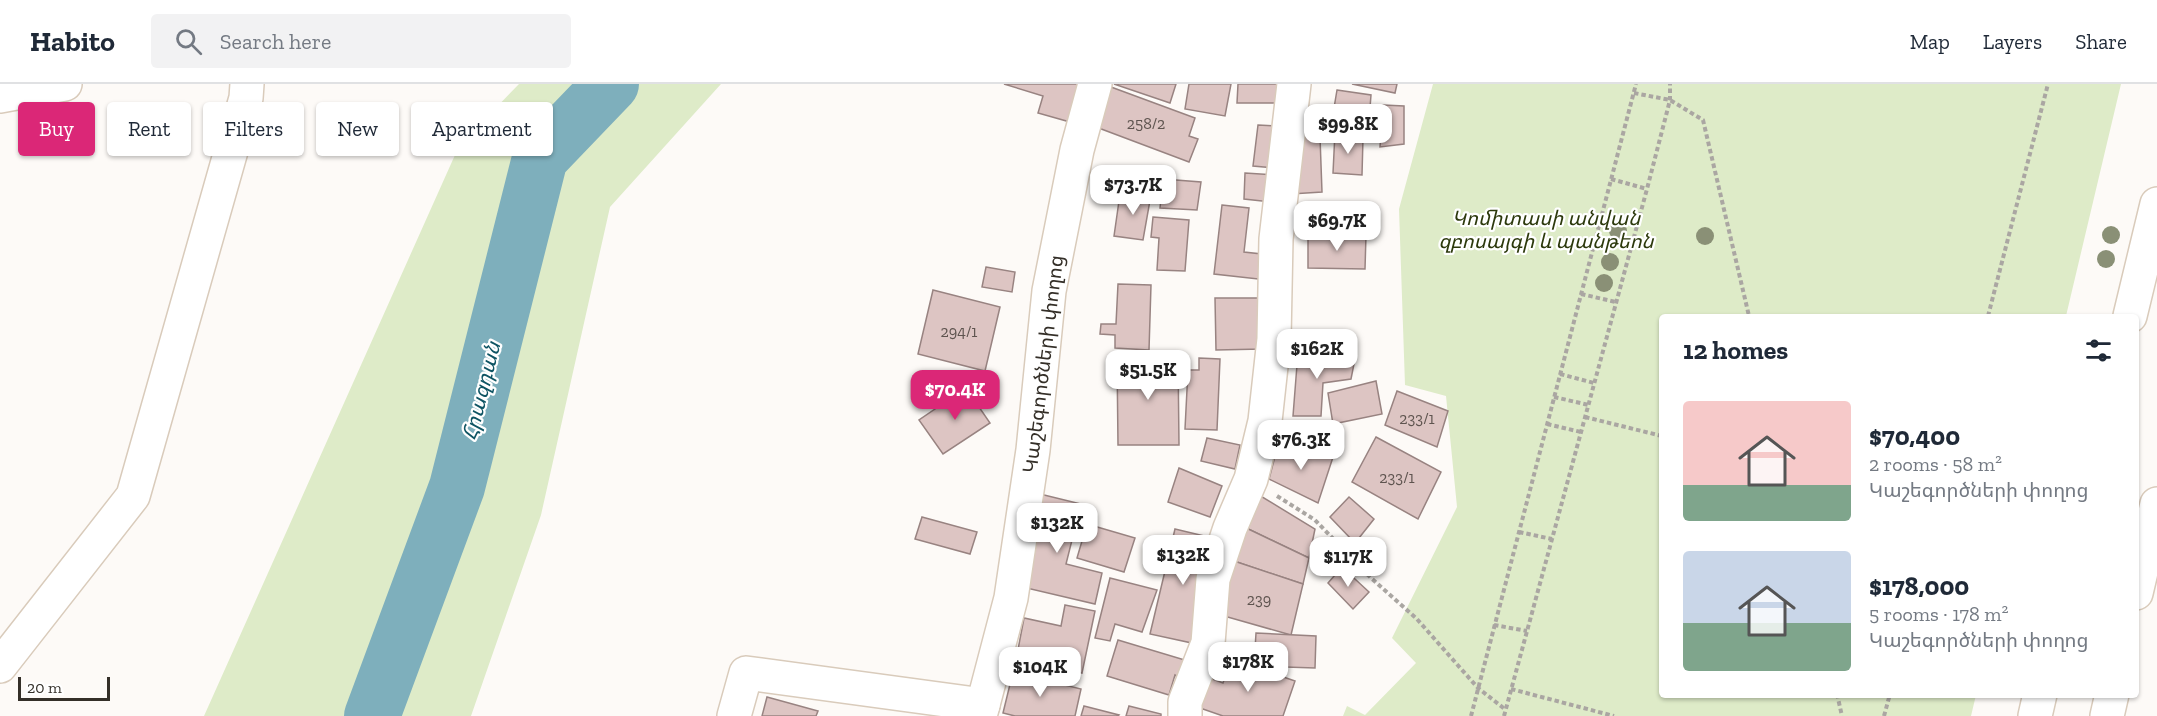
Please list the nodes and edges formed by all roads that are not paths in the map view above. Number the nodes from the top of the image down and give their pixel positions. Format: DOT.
graph roads {
  1 [pos="65,84"];
  2 [pos="247,84"];
  3 [pos="1095,84"];
  4 [pos="1294,84"];
  5 [pos="0,96"];
  6 [pos="2157,204"];
  7 [pos="2130,314"];
  8 [pos="2157,507"];
  9 [pos="2139,581"];
  10 [pos="0,666"];
  11 [pos="2039,698"];
  12 [pos="2111,698"];
  13 [pos="981,710"];
  14 [pos="734,716"];
  15 [pos="1185,716"];
  16 [pos="2035,716"];
  17 [pos="2107,716"];
  1 -- 5 [label="street"];
  2 -- 10 [label="street"];
  3 -- 13 [label="street, Կաշեգործների փողոց"];
  4 -- 15 [label="street"];
  6 -- 7 [label="street"];
  8 -- 9 [label="street"];
  11 -- 16 [label="street"];
  12 -- 17 [label="street"];
  13 -- 14 [label="street"];
}
